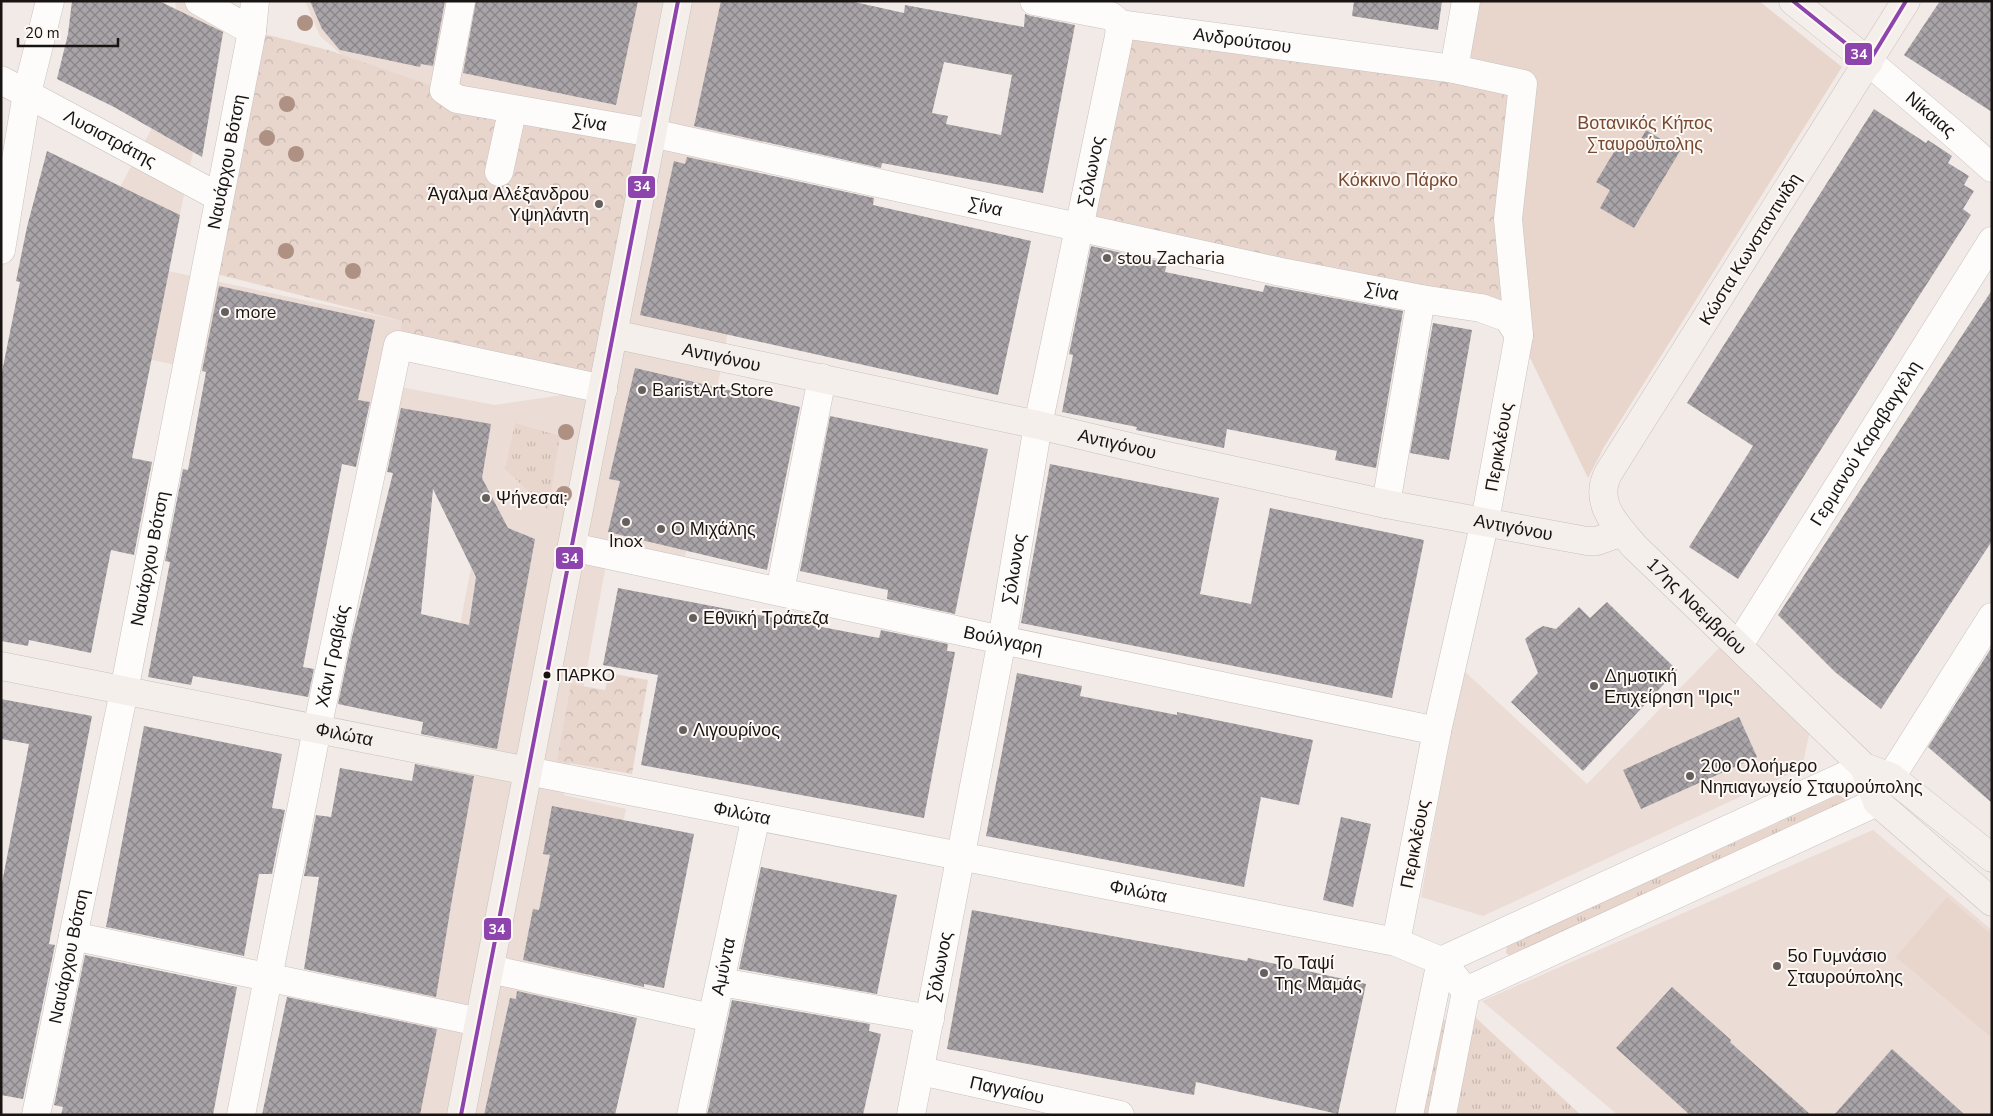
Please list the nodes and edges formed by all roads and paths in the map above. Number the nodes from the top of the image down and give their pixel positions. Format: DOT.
graph roads {
  1 [pos="50,1"];
  2 [pos="199,1"];
  3 [pos="255,1"];
  4 [pos="461,1"];
  5 [pos="678,1"];
  6 [pos="1034,1"];
  7 [pos="1466,1"];
  8 [pos="1792,1"];
  9 [pos="1906,1"];
  10 [pos="1120,24"];
  11 [pos="252,31"];
  12 [pos="1868,62"];
  13 [pos="1454,68"];
  14 [pos="1,80"];
  15 [pos="28,93"];
  16 [pos="510,121"];
  17 [pos="652,133"];
  18 [pos="1992,168"];
  19 [pos="499,172"];
  20 [pos="220,197"];
  21 [pos="1078,227"];
  22 [pos="1992,241"];
  23 [pos="1,250"];
  24 [pos="1421,299"];
  25 [pos="613,334"];
  26 [pos="1519,334"];
  27 [pos="822,378"];
  28 [pos="602,389"];
  29 [pos="1038,425"];
  30 [pos="1604,498"];
  31 [pos="1386,504"];
  32 [pos="1485,521"];
  33 [pos="1622,532"];
  34 [pos="572,546"];
  35 [pos="780,591"];
  36 [pos="1992,617"];
  37 [pos="1002,640"];
  38 [pos="1739,645"];
  39 [pos="1,666"];
  40 [pos="124,691"];
  41 [pos="317,729"];
  42 [pos="1436,731"];
  43 [pos="1864,767"];
  44 [pos="528,771"];
  45 [pos="1891,777"];
  46 [pos="1877,802"];
  47 [pos="756,816"];
  48 [pos="960,856"];
  49 [pos="1992,858"];
  50 [pos="1992,902"];
  51 [pos="73,936"];
  52 [pos="1396,942"];
  53 [pos="1441,962"];
  54 [pos="490,969"];
  55 [pos="267,978"];
  56 [pos="721,982"];
  57 [pos="1466,991"];
  58 [pos="711,1018"];
  59 [pos="930,1019"];
  60 [pos="479,1022"];
  61 [pos="921,1071"];
  62 [pos="36,1115"];
  63 [pos="241,1115"];
  64 [pos="461,1115"];
  65 [pos="691,1115"];
  66 [pos="912,1115"];
  67 [pos="1120,1115"];
  68 [pos="1409,1115"];
  69 [pos="1442,1115"];
  1 -- 15 [label="street"];
  2 -- 11 [label="street"];
  3 -- 11 [label="street, Ναυάρχου Βότση"];
  4 -- 17 [label="street, Σίνα"];
  5 -- 17 [label="street"];
  6 -- 10 [label="street, Ανδρούτσου"];
  7 -- 13 [label="street"];
  8 -- 12 [label="street"];
  9 -- 12 [label="street, Κώστα Κωνσταντινίδη"];
  10 -- 13 [label="street, Ανδρούτσου"];
  10 -- 21 [label="street, Σόλωνος"];
  11 -- 20 [label="street, Ναυάρχου Βότση"];
  12 -- 18 [label="street, Νίκαιας"];
  12 -- 30 [label="street, Κώστα Κωνσταντινίδη"];
  13 -- 26 [label="street, Περικλέους"];
  14 -- 15 [label="street, Λυσιστράτης"];
  15 -- 20 [label="street, Λυσιστράτης"];
  15 -- 23 [label="street"];
  16 -- 19 [label="street"];
  17 -- 21 [label="street, Σίνα"];
  17 -- 25 [label="street"];
  20 -- 40 [label="street, Ναυάρχου Βότση"];
  21 -- 24 [label="street, Σίνα"];
  21 -- 29 [label="street, Σόλωνος"];
  22 -- 38 [label="street, Γερμανού Καραβαγγέλη"];
  24 -- 26 [label="street, Σίνα"];
  24 -- 31 [label="street"];
  25 -- 27 [label="street, Αντιγόνου"];
  25 -- 28 [label="street"];
  26 -- 32 [label="street, Περικλέους"];
  27 -- 29 [label="street, Αντιγόνου"];
  27 -- 35 [label="street"];
  28 -- 34 [label="street"];
  28 -- 41 [label="street, Χάνι Γραβιάς"];
  29 -- 31 [label="street, Αντιγόνου"];
  29 -- 37 [label="street, Σόλωνος"];
  30 -- 33 [label="street, 17ης Νοεμβρίου"];
  31 -- 32 [label="street, Αντιγόνου"];
  32 -- 33 [label="street, Αντιγόνου"];
  32 -- 42 [label="street, Περικλέους"];
  33 -- 38 [label="street, 17ης Νοεμβρίου"];
  34 -- 35 [label="street, Βούλγαρη"];
  34 -- 44 [label="street"];
  35 -- 37 [label="street, Βούλγαρη"];
  36 -- 45 [label="street"];
  37 -- 42 [label="street, Βούλγαρη"];
  37 -- 48 [label="street, Σόλωνος"];
  38 -- 43 [label="street, 17ης Νοεμβρίου"];
  39 -- 40 [label="street, Φιλώτα"];
  40 -- 41 [label="street, Φιλώτα"];
  40 -- 51 [label="street, Ναυάρχου Βότση"];
  41 -- 44 [label="street, Φιλώτα"];
  41 -- 55 [label="street, Χάνι Γραβιάς"];
  42 -- 52 [label="street, Περικλέους"];
  43 -- 45 [label="street, 17ης Νοεμβρίου"];
  43 -- 46 [label="street, 17ης Νοεμβρίου"];
  43 -- 53 [label="street"];
  44 -- 47 [label="street, Φιλώτα"];
  44 -- 54 [label="street"];
  45 -- 49 [label="street, 17ης Νοεμβρίου"];
  46 -- 50 [label="street, 17ης Νοεμβρίου"];
  46 -- 57 [label="street"];
  47 -- 48 [label="street, Φιλώτα"];
  47 -- 56 [label="street, Αμύντα"];
  48 -- 52 [label="street, Φιλώτα"];
  48 -- 59 [label="street, Σόλωνος"];
  51 -- 55 [label="street"];
  51 -- 62 [label="street, Ναυάρχου Βότση"];
  52 -- 53 [label="street, Φιλώτα"];
  53 -- 57 [label="street, Φιλώτα"];
  53 -- 68 [label="street"];
  54 -- 58 [label="street"];
  54 -- 60 [label="street"];
  55 -- 60 [label="street"];
  55 -- 63 [label="street, Χάνι Γραβιάς"];
  56 -- 58 [label="street, Αμύντα"];
  56 -- 59 [label="street"];
  57 -- 69 [label="street"];
  58 -- 65 [label="street, Αμύντα"];
  59 -- 61 [label="street, Σόλωνος"];
  60 -- 64 [label="street"];
  61 -- 66 [label="street, Σόλωνος"];
  61 -- 67 [label="street, Παγγαίου"];
}
